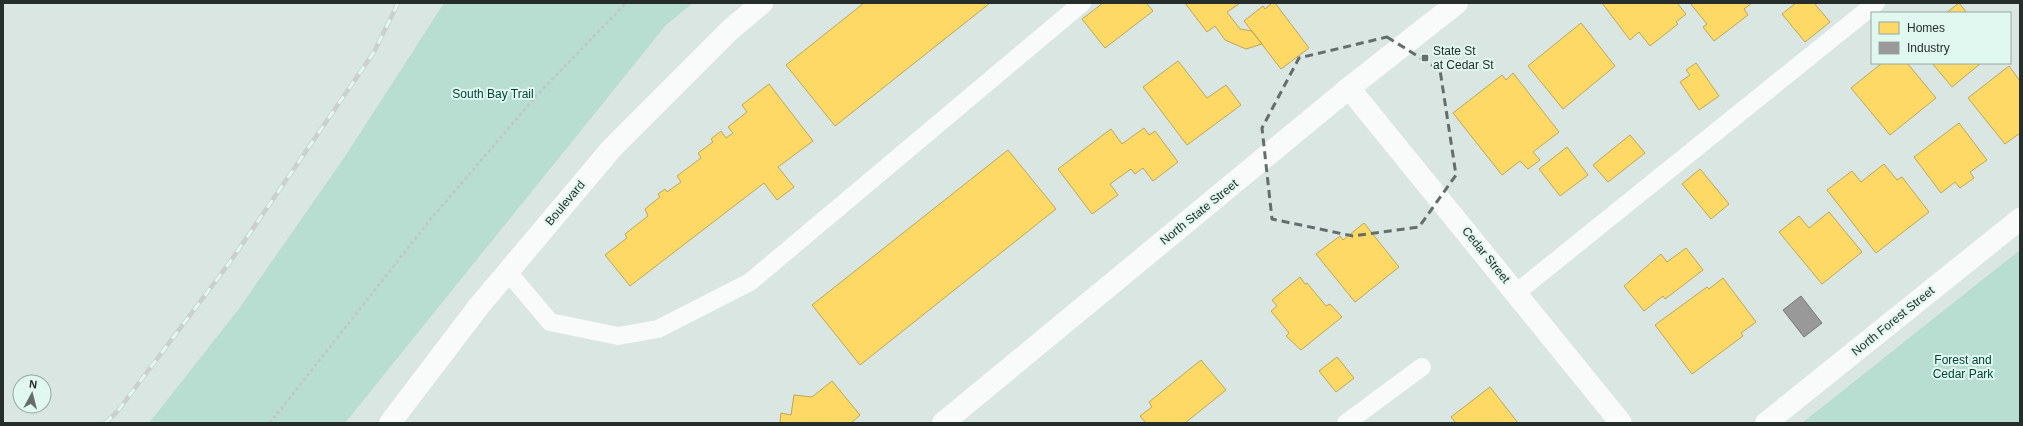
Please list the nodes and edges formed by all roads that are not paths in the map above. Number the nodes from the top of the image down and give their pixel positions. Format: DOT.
graph roads {
  1 [pos="762,3"];
  2 [pos="1082,3"];
  3 [pos="1457,3"];
  4 [pos="1876,3"];
  5 [pos="1350,88"];
  6 [pos="2020,219"];
  7 [pos="508,272"];
  8 [pos="1516,293"];
  9 [pos="1422,367"];
  10 [pos="390,423"];
  11 [pos="943,423"];
  12 [pos="1346,423"];
  13 [pos="1621,423"];
  14 [pos="1766,423"];
  1 -- 7 [label="street, Boulevard"];
  2 -- 7 [label="lane"];
  3 -- 5 [label="street, North State Street"];
  4 -- 8 [label="lane"];
  5 -- 8 [label="street, Cedar Street"];
  5 -- 11 [label="street, North State Street"];
  6 -- 14 [label="street, North Forest Street"];
  7 -- 10 [label="street, Boulevard"];
  8 -- 13 [label="street, Cedar Street"];
  9 -- 12 [label="lane"];
}
